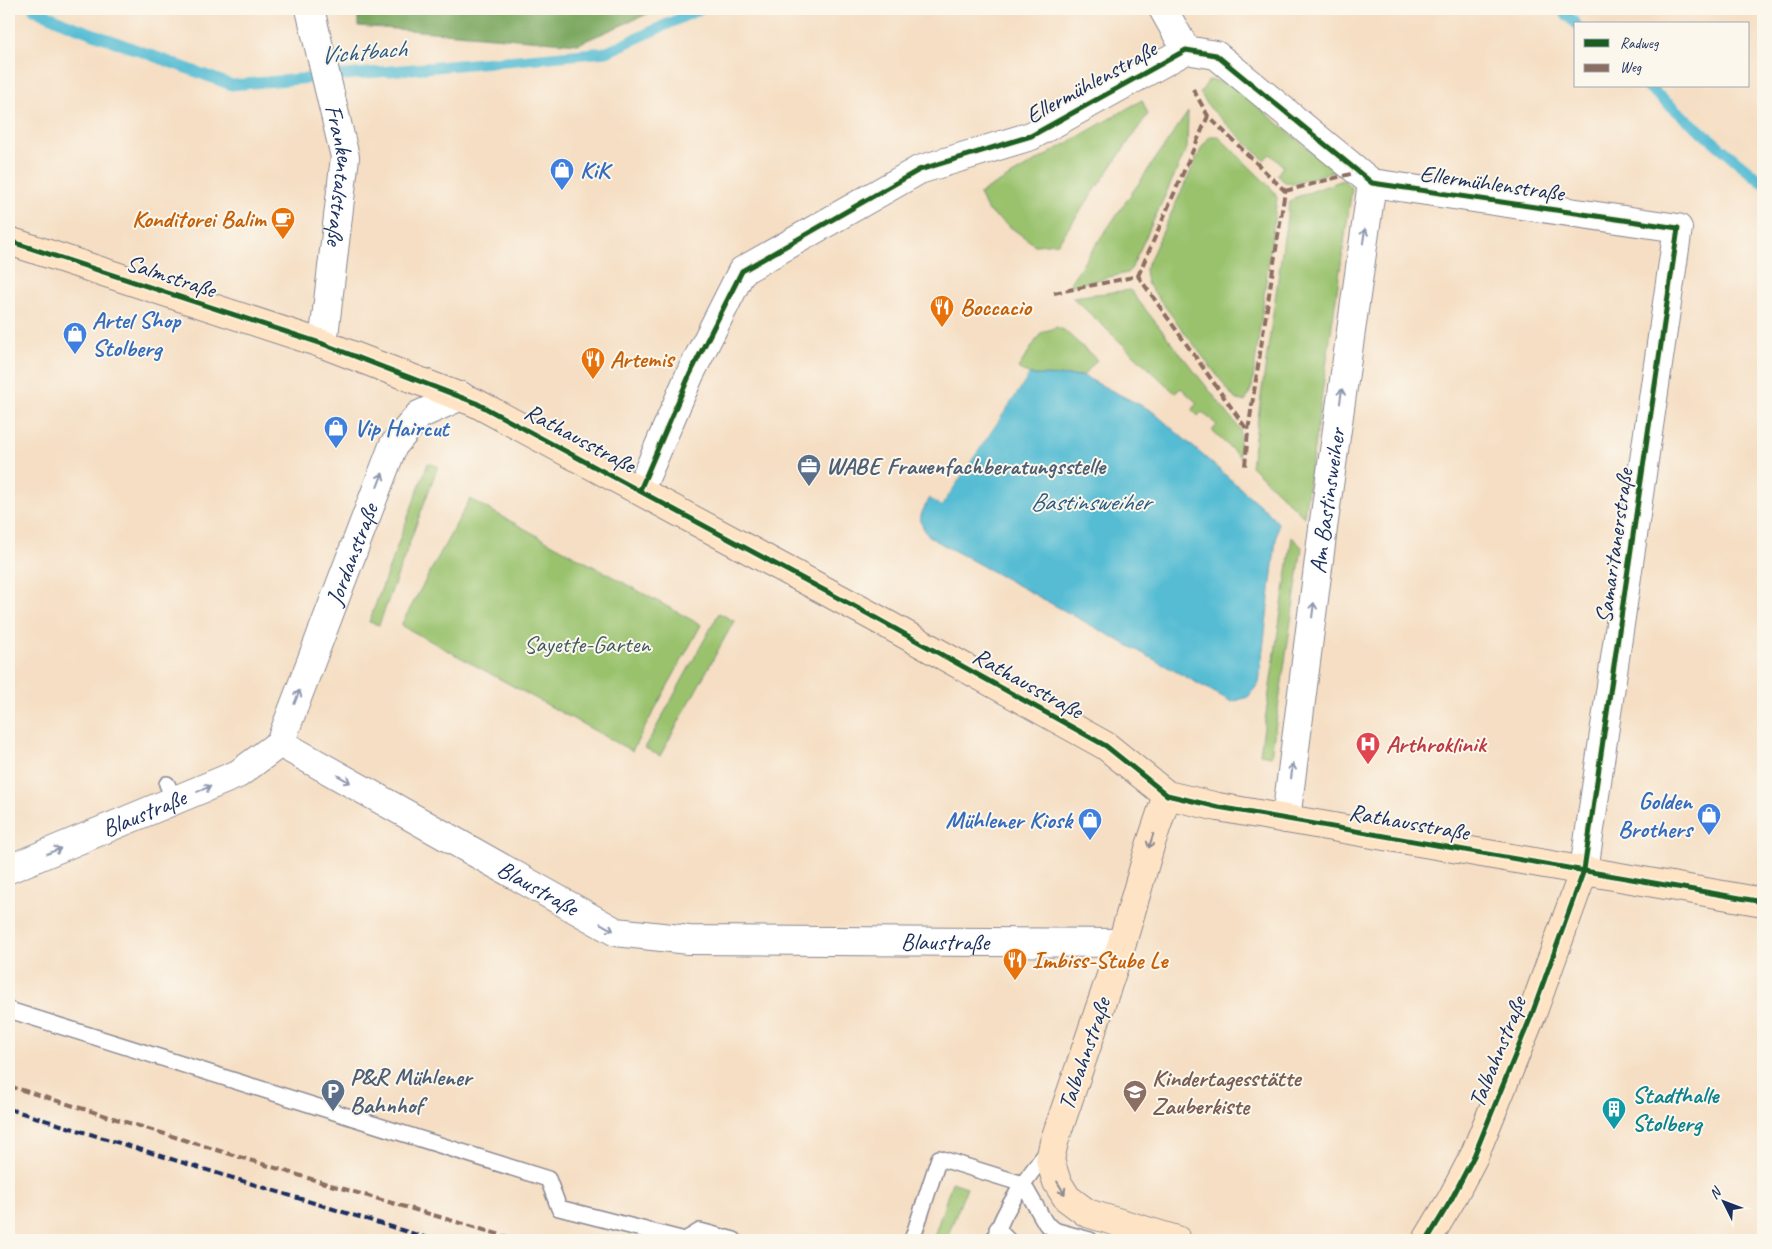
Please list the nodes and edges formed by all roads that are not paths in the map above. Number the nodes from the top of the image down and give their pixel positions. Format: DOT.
graph roads {
  1 [pos="1163,9"];
  2 [pos="312,16"];
  3 [pos="1186,50"];
  4 [pos="1372,183"];
  5 [pos="1678,228"];
  6 [pos="9,241"];
  7 [pos="323,344"];
  8 [pos="461,396"];
  9 [pos="640,490"];
  10 [pos="280,743"];
  11 [pos="1167,795"];
  12 [pos="1286,819"];
  13 [pos="9,869"];
  14 [pos="1584,870"];
  15 [pos="1763,902"];
  16 [pos="1122,944"];
  17 [pos="9,1010"];
  18 [pos="1054,1142"];
  19 [pos="1022,1184"];
  20 [pos="996,1235"];
  21 [pos="734,1240"];
  22 [pos="912,1240"];
  23 [pos="1008,1240"];
  24 [pos="1090,1240"];
  25 [pos="1177,1240"];
  26 [pos="1427,1240"];
  1 -- 3 [label="street"];
  2 -- 7 [label="street, Frankentalstraße"];
  3 -- 4 [label="street, Ellermühlenstraße"];
  3 -- 9 [label="street, Ellermühlenstraße"];
  4 -- 5 [label="street, Ellermühlenstraße"];
  12 -- 4 [label="street, Am Bastinsweiher, one-way"];
  5 -- 14 [label="street, Samaritanerstraße"];
  6 -- 7 [label="street, Salmstraße"];
  7 -- 8 [label="street, Rathausstraße"];
  8 -- 9 [label="street, Rathausstraße"];
  10 -- 8 [label="street, Jordanstraße, one-way"];
  9 -- 11 [label="street, Rathausstraße"];
  13 -- 10 [label="street, Blaustraße, one-way"];
  10 -- 16 [label="street, Blaustraße, one-way"];
  11 -- 12 [label="street, Rathausstraße"];
  11 -- 16 [label="street, Talbahnstraße, one-way"];
  12 -- 14 [label="street, Rathausstraße"];
  14 -- 15 [label="street, Rathausstraße"];
  14 -- 26 [label="street, Talbahnstraße"];
  16 -- 18 [label="street, Talbahnstraße"];
  17 -- 21 [label="lane"];
  18 -- 19 [label="lane"];
  18 -- 25 [label="street, Talbahnstraße, one-way"];
  19 -- 20 [label="lane"];
  19 -- 22 [label="lane"];
  19 -- 24 [label="lane"];
  20 -- 23 [label="lane"];
}
